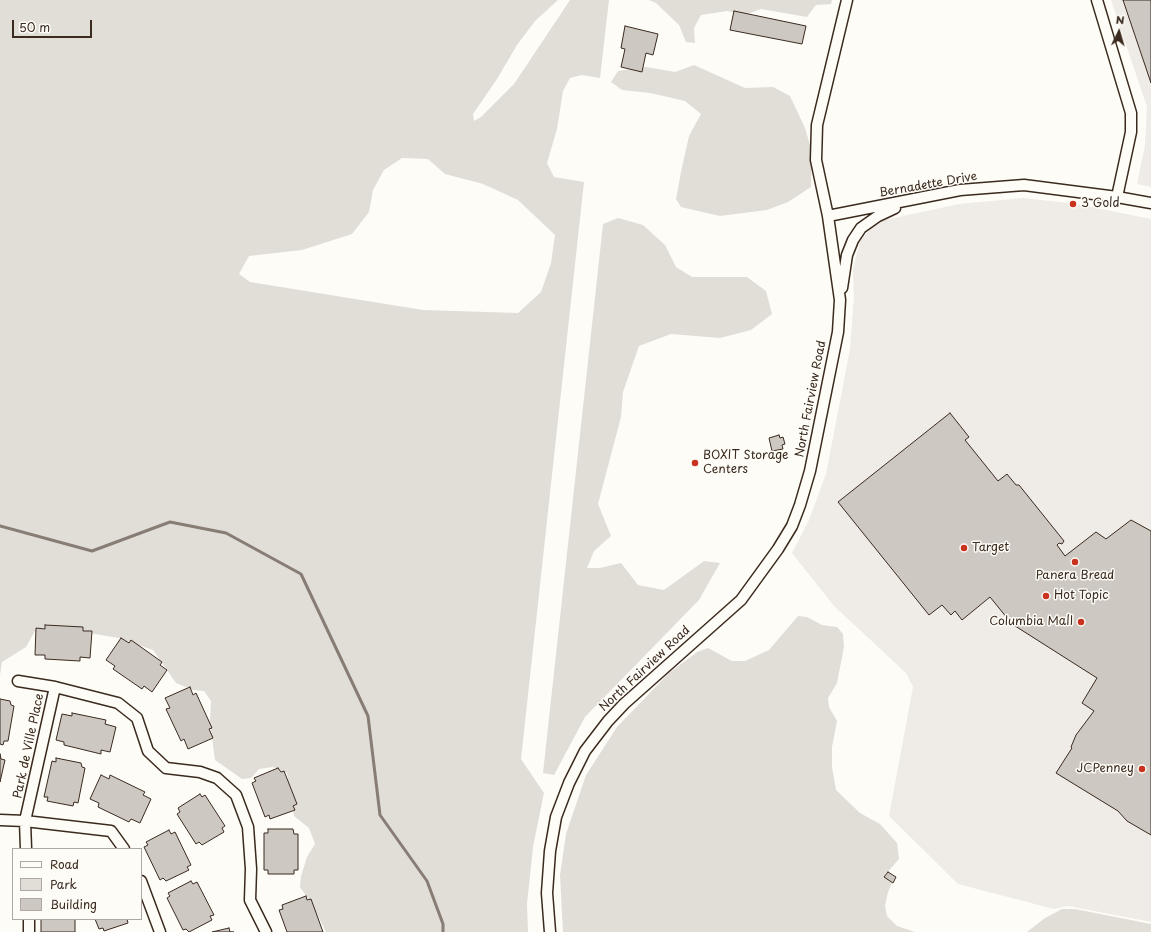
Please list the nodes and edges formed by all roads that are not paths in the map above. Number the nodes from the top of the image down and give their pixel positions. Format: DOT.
graph roads {
  1 [pos="847,0"];
  2 [pos="1097,0"];
  3 [pos="1117,197"];
  4 [pos="911,201"];
  5 [pos="1151,203"];
  6 [pos="828,216"];
  7 [pos="840,300"];
  8 [pos="18,681"];
  9 [pos="55,687"];
  10 [pos="0,820"];
  11 [pos="25,821"];
  12 [pos="26,848"];
  13 [pos="123,848"];
  14 [pos="142,884"];
  15 [pos="29,920"];
  16 [pos="29,932"];
  17 [pos="160,932"];
  18 [pos="266,932"];
  19 [pos="550,932"];
  1 -- 6 [label="street, North Fairview Road"];
  2 -- 3 [label="street"];
  3 -- 4 [label="street, Bernadette Drive"];
  3 -- 5 [label="street, Bernadette Drive"];
  4 -- 6 [label="street, Bernadette Drive"];
  4 -- 7 [label="street"];
  6 -- 7 [label="street, North Fairview Road"];
  7 -- 19 [label="street, North Fairview Road"];
  8 -- 9 [label="street"];
  9 -- 11 [label="street, Park de Ville Place"];
  9 -- 18 [label="street, Park de Ville Place"];
  10 -- 11 [label="street"];
  11 -- 12 [label="street, Park de Ville Place"];
  11 -- 13 [label="street"];
  14 -- 17 [label="street"];
  15 -- 16 [label="street"];
}
